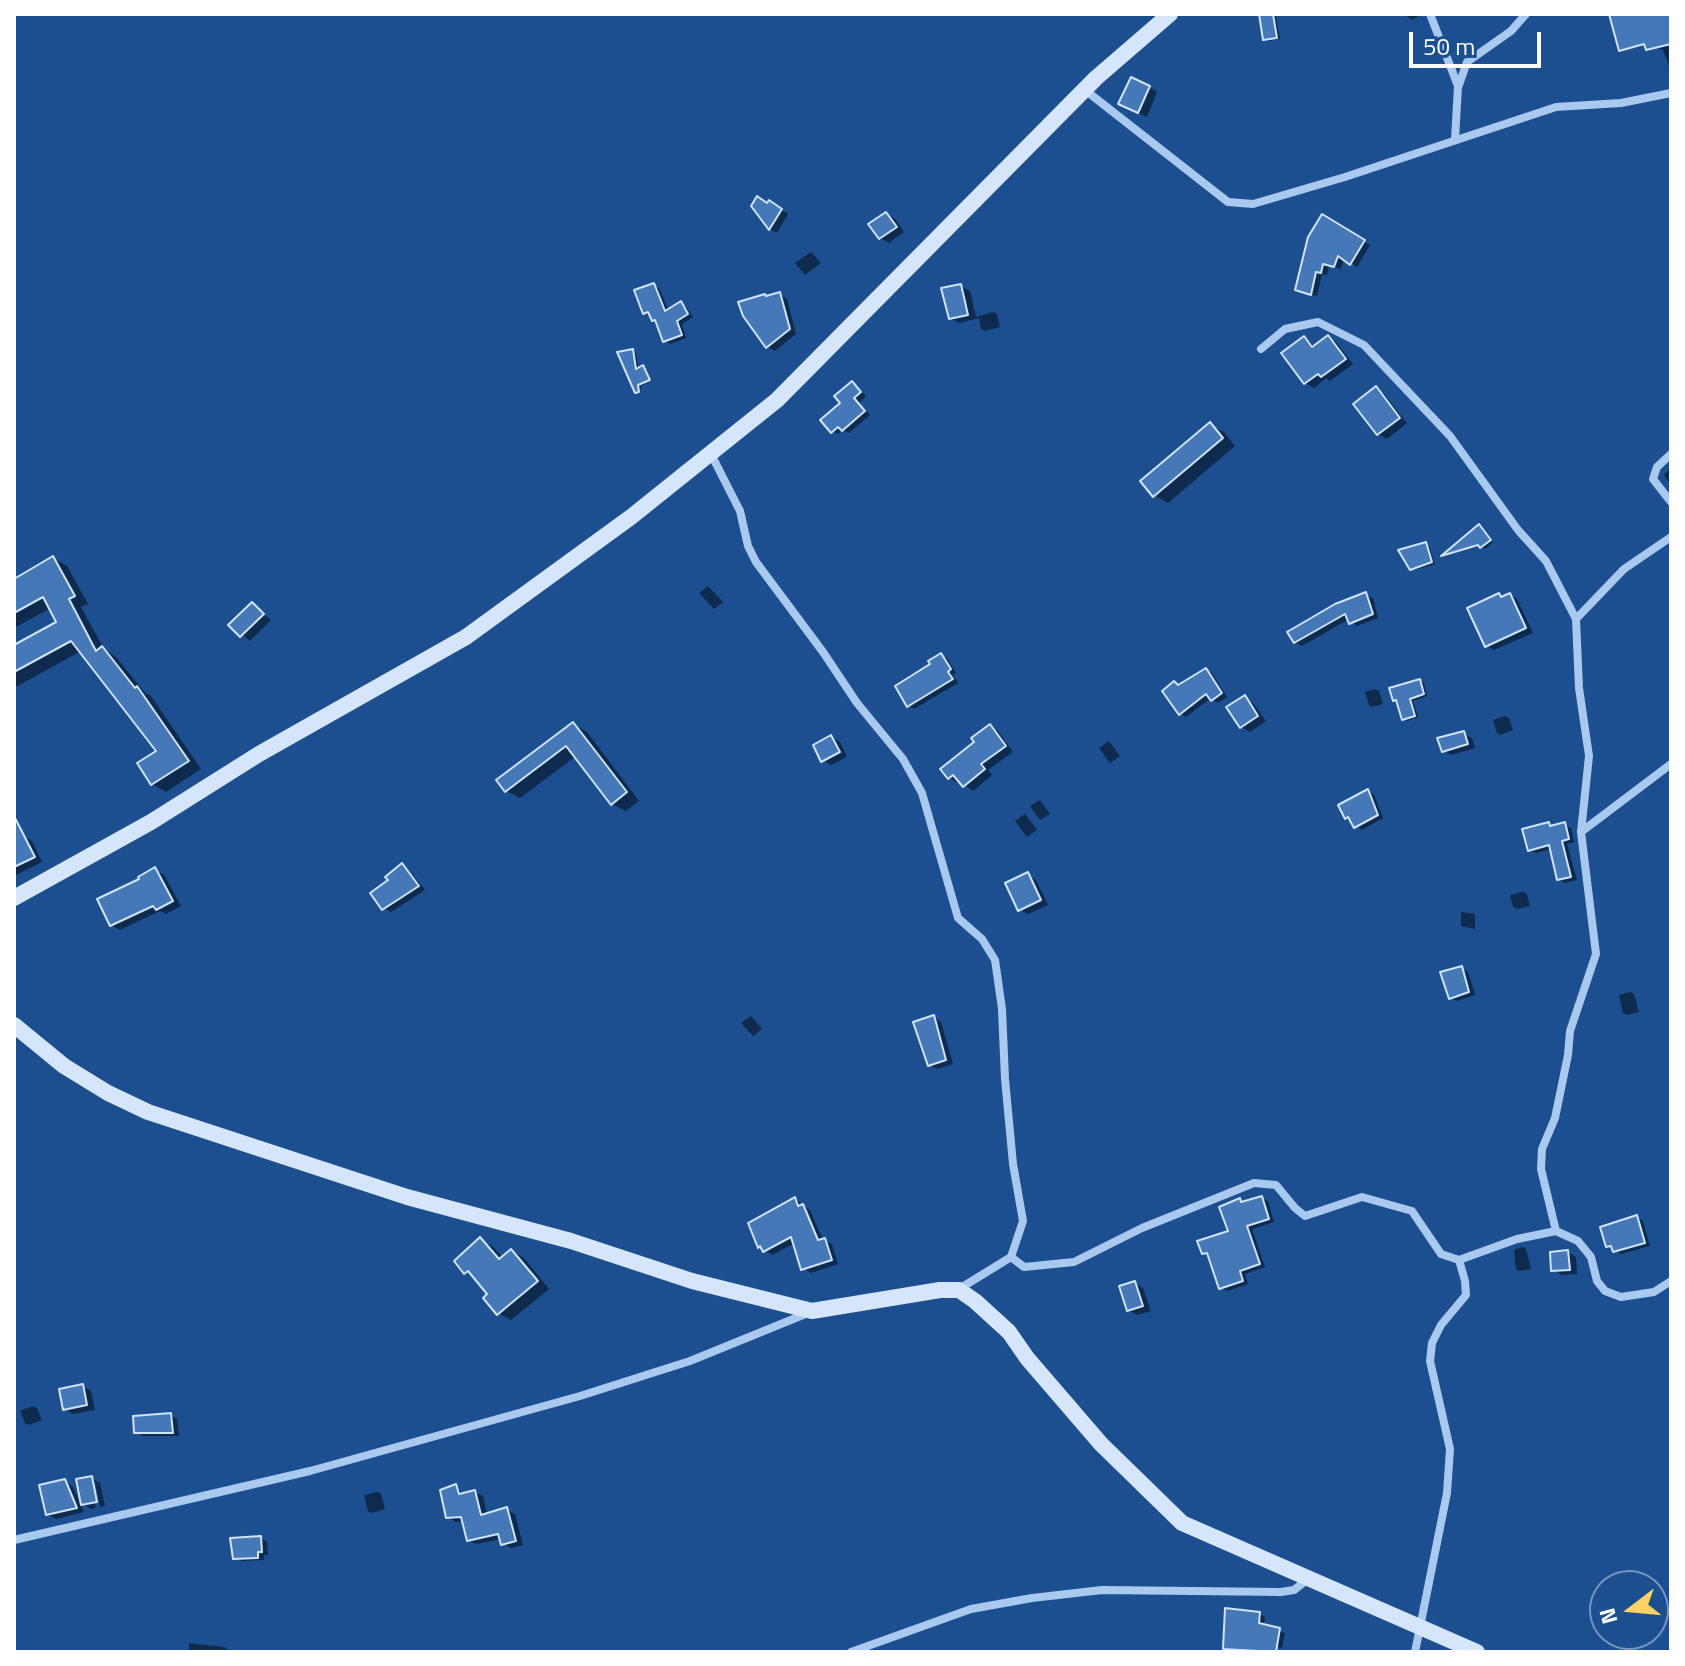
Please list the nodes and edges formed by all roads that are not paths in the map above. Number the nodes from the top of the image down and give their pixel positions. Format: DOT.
graph roads {
  1 [pos="1170,14"];
  2 [pos="1430,14"];
  3 [pos="1526,14"];
  4 [pos="1458,86"];
  5 [pos="1085,90"];
  6 [pos="1671,93"];
  7 [pos="1455,139"];
  8 [pos="1261,349"];
  9 [pos="711,454"];
  10 [pos="1671,454"];
  11 [pos="1671,502"];
  12 [pos="1671,537"];
  13 [pos="1576,619"];
  14 [pos="1671,764"];
  15 [pos="1581,832"];
  16 [pos="14,898"];
  17 [pos="14,1025"];
  18 [pos="1556,1231"];
  19 [pos="1011,1257"];
  20 [pos="1459,1260"];
  21 [pos="1671,1281"];
  22 [pos="959,1290"];
  23 [pos="812,1311"];
  24 [pos="14,1540"];
  25 [pos="1309,1579"];
  26 [pos="1421,1627"];
  27 [pos="851,1652"];
  28 [pos="1415,1652"];
  29 [pos="1477,1652"];
  1 -- 5 [label="street"];
  2 -- 4 [label="street"];
  3 -- 4 [label="street"];
  4 -- 7 [label="street"];
  5 -- 7 [label="street"];
  5 -- 9 [label="street"];
  6 -- 7 [label="street"];
  8 -- 13 [label="street"];
  9 -- 16 [label="street"];
  9 -- 19 [label="street"];
  10 -- 11 [label="street"];
  12 -- 13 [label="street"];
  13 -- 15 [label="street"];
  14 -- 15 [label="street"];
  15 -- 18 [label="street"];
  17 -- 23 [label="street"];
  18 -- 20 [label="street"];
  18 -- 21 [label="street"];
  19 -- 20 [label="street"];
  19 -- 22 [label="street"];
  20 -- 26 [label="street"];
  22 -- 23 [label="street"];
  22 -- 25 [label="street"];
  23 -- 24 [label="street"];
  25 -- 26 [label="street"];
  25 -- 27 [label="street"];
  26 -- 28 [label="street"];
  26 -- 29 [label="street"];
}
